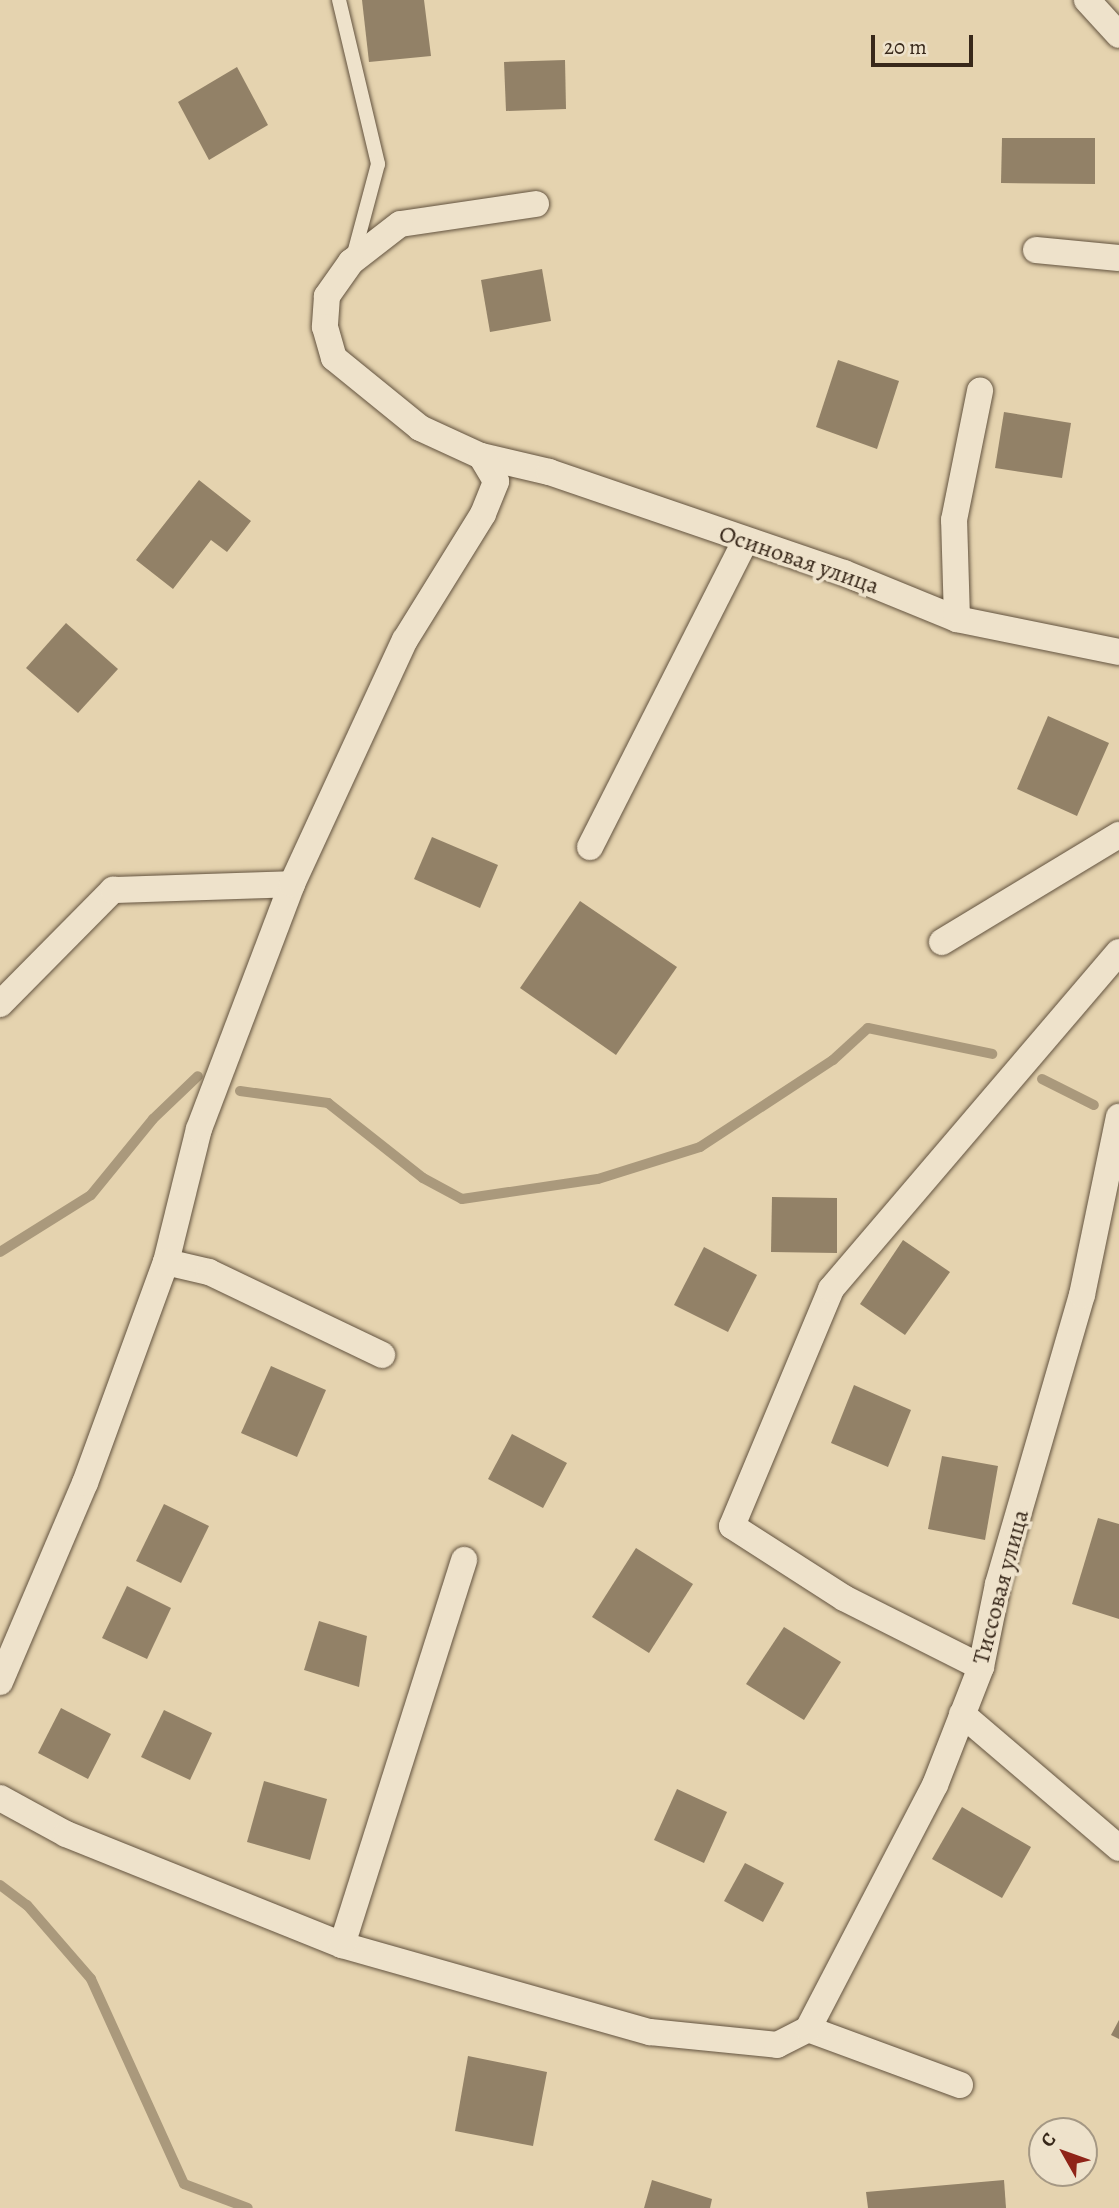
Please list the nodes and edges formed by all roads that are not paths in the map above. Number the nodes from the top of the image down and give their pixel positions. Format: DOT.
graph roads {
  1 [pos="339,0"];
  2 [pos="1087,0"];
  3 [pos="1119,35"];
  4 [pos="536,204"];
  5 [pos="1036,250"];
  6 [pos="1119,258"];
  7 [pos="351,262"];
  8 [pos="980,391"];
  9 [pos="481,456"];
  10 [pos="745,542"];
  11 [pos="957,619"];
  12 [pos="1119,652"];
  13 [pos="1119,835"];
  14 [pos="590,847"];
  15 [pos="292,884"];
  16 [pos="942,942"];
  17 [pos="1119,952"];
  18 [pos="0,1004"];
  19 [pos="1119,1117"];
  20 [pos="166,1262"];
  21 [pos="382,1355"];
  22 [pos="464,1560"];
  23 [pos="981,1667"];
  24 [pos="0,1682"];
  25 [pos="962,1714"];
  26 [pos="0,1798"];
  27 [pos="1119,1848"];
  28 [pos="342,1945"];
  29 [pos="808,2029"];
  30 [pos="960,2085"];
  1 -- 7 [label="lane"];
  2 -- 3 [label="street"];
  4 -- 7 [label="street, Осиновая улица"];
  5 -- 6 [label="street"];
  7 -- 9 [label="street, Осиновая улица"];
  8 -- 11 [label="street"];
  9 -- 10 [label="street, Осиновая улица"];
  9 -- 15 [label="street"];
  10 -- 11 [label="street, Осиновая улица"];
  10 -- 14 [label="street"];
  11 -- 12 [label="street, Осиновая улица"];
  13 -- 16 [label="street"];
  15 -- 18 [label="street"];
  15 -- 20 [label="street"];
  17 -- 23 [label="street"];
  19 -- 23 [label="street, Тиссовая улица"];
  20 -- 21 [label="street"];
  20 -- 24 [label="street"];
  22 -- 28 [label="street"];
  23 -- 25 [label="street, Тиссовая улица"];
  25 -- 27 [label="street"];
  25 -- 29 [label="street, Тиссовая улица"];
  26 -- 28 [label="street"];
  28 -- 29 [label="street"];
  29 -- 30 [label="street"];
}
